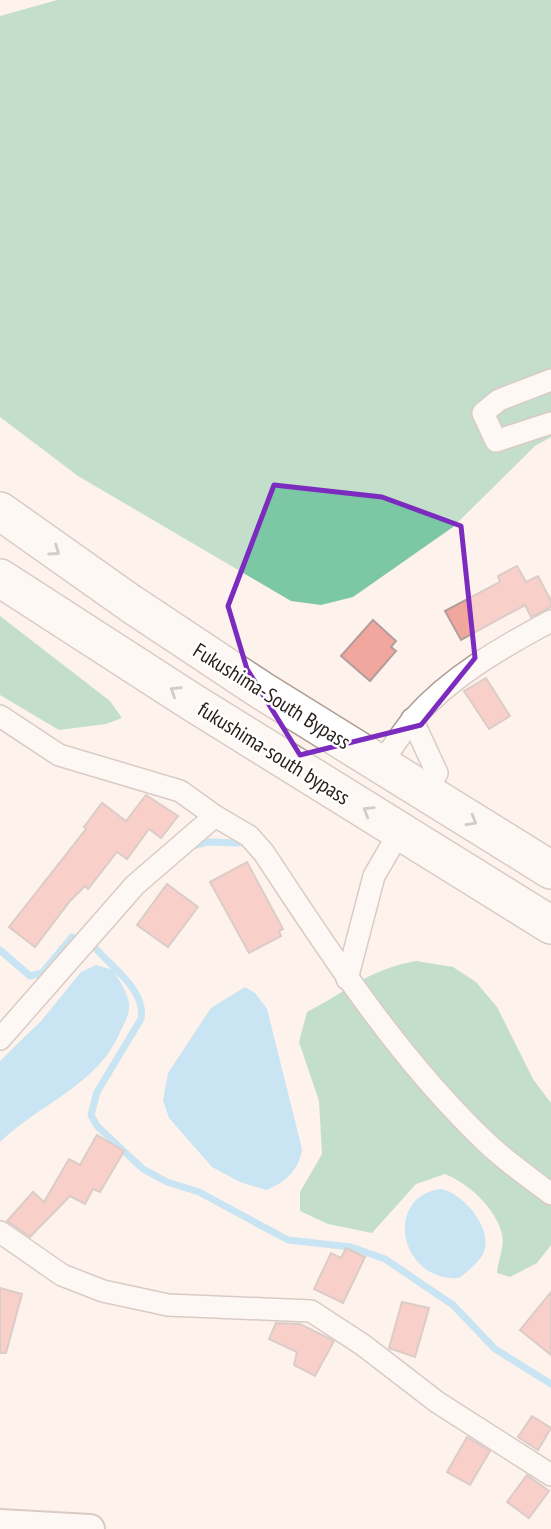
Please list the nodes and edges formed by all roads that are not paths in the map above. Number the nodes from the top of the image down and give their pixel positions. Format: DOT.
graph roads {
  1 [pos="551,380"];
  2 [pos="551,424"];
  3 [pos="0,511"];
  4 [pos="0,578"];
  5 [pos="551,621"];
  6 [pos="0,716"];
  7 [pos="412,719"];
  8 [pos="381,764"];
  9 [pos="425,793"];
  10 [pos="215,816"];
  11 [pos="400,831"];
  12 [pos="551,870"];
  13 [pos="551,925"];
  14 [pos="347,979"];
  15 [pos="0,1039"];
  16 [pos="551,1194"];
  17 [pos="0,1232"];
  18 [pos="551,1475"];
  19 [pos="0,1524"];
  20 [pos="90,1529"];
  1 -- 2 [label="street"];
  3 -- 8 [label="highway, Fukushima-South Bypass, one-way"];
  11 -- 4 [label="highway, fukushima-south bypass, one-way"];
  5 -- 7 [label="street"];
  6 -- 10 [label="street"];
  7 -- 8 [label="street"];
  7 -- 9 [label="street"];
  8 -- 9 [label="highway, Fukushima-South Bypass"];
  9 -- 12 [label="highway, Fukushima-South Bypass, one-way"];
  10 -- 14 [label="street"];
  10 -- 15 [label="street"];
  11 -- 13 [label="highway, fukushima-south bypass"];
  11 -- 14 [label="street"];
  14 -- 16 [label="street"];
  17 -- 18 [label="street"];
  19 -- 20 [label="street"];
}
